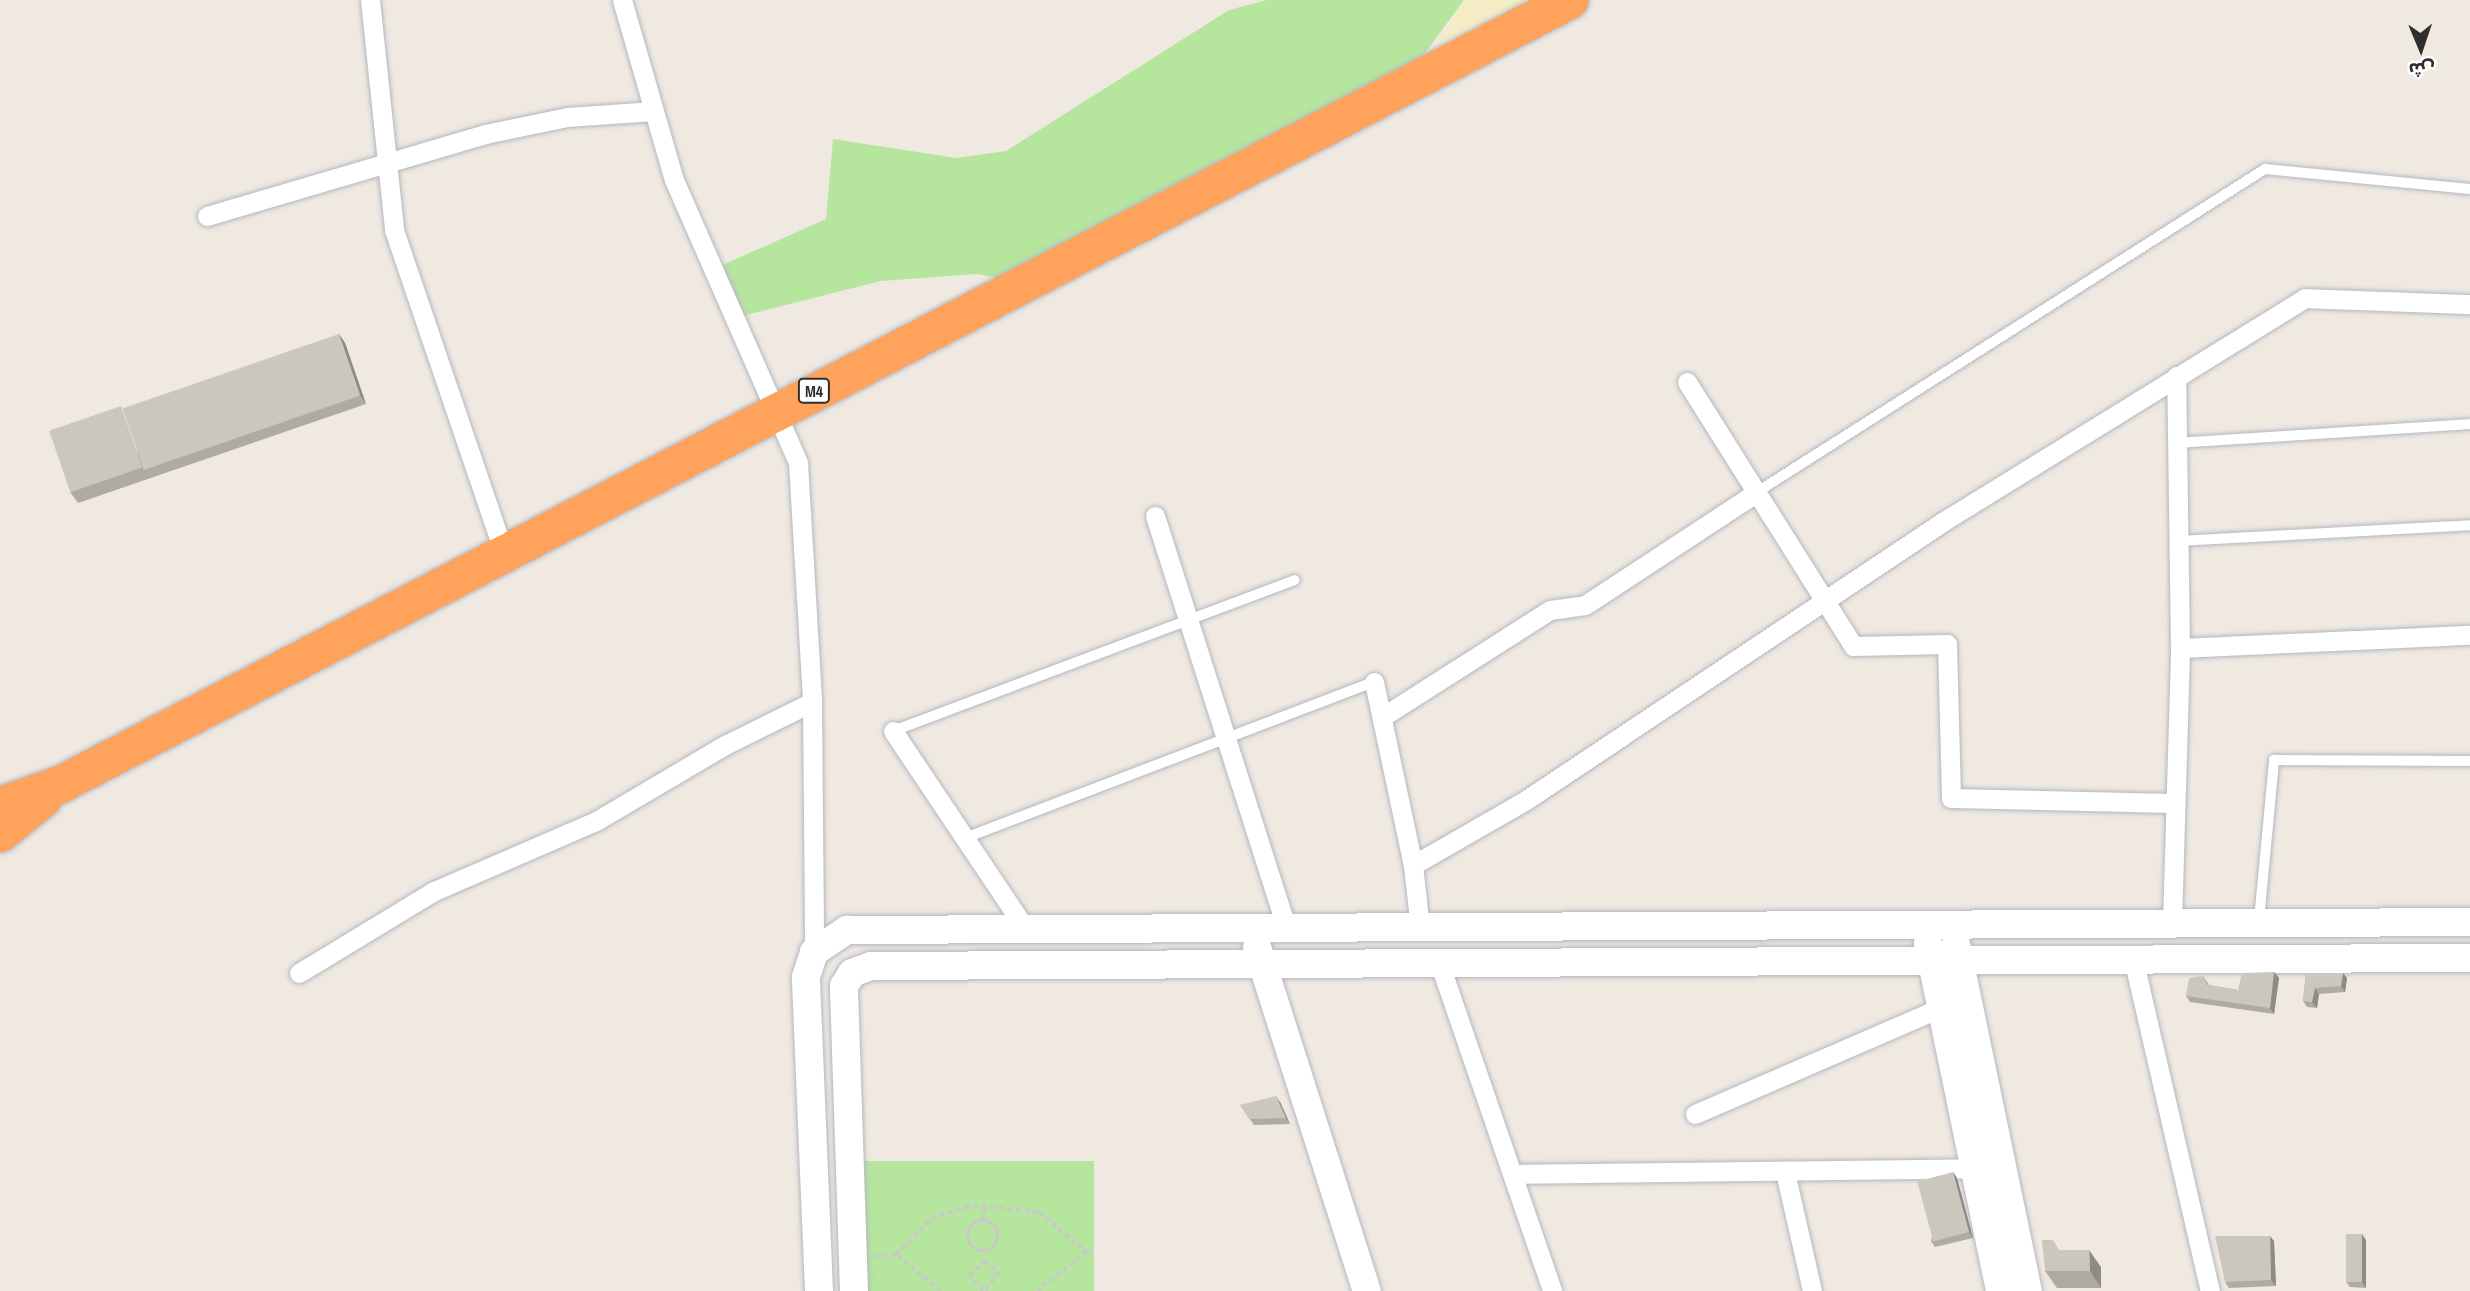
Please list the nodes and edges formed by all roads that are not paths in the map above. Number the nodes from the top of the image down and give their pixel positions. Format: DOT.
graph roads {
  1 [pos="370,0"];
  2 [pos="622,0"];
  3 [pos="1563,2"];
  4 [pos="654,111"];
  5 [pos="384,162"];
  6 [pos="2470,189"];
  7 [pos="207,216"];
  8 [pos="2470,304"];
  9 [pos="2176,376"];
  10 [pos="1687,382"];
  11 [pos="777,411"];
  12 [pos="2470,424"];
  13 [pos="2177,443"];
  14 [pos="1757,492"];
  15 [pos="1155,516"];
  16 [pos="2470,525"];
  17 [pos="2178,541"];
  18 [pos="503,551"];
  19 [pos="1296,580"];
  20 [pos="1824,599"];
  21 [pos="1193,621"];
  22 [pos="2470,635"];
  23 [pos="2180,648"];
  24 [pos="1374,682"];
  25 [pos="812,702"];
  26 [pos="1382,717"];
  27 [pos="893,732"];
  28 [pos="1222,738"];
  29 [pos="2470,761"];
  30 [pos="60,783"];
  31 [pos="2175,803"];
  32 [pos="0,805"];
  33 [pos="0,833"];
  34 [pos="965,838"];
  35 [pos="1413,865"];
  36 [pos="2470,922"];
  37 [pos="2172,923"];
  38 [pos="2259,923"];
  39 [pos="1953,926"];
  40 [pos="1924,927"];
  41 [pos="1025,928"];
  42 [pos="1420,928"];
  43 [pos="1251,929"];
  44 [pos="1287,929"];
  45 [pos="814,952"];
  46 [pos="2133,958"];
  47 [pos="2470,958"];
  48 [pos="1946,960"];
  49 [pos="1439,962"];
  50 [pos="1262,963"];
  51 [pos="299,973"];
  52 [pos="1941,1007"];
  53 [pos="1695,1114"];
  54 [pos="1973,1168"];
  55 [pos="1785,1172"];
  56 [pos="1512,1174"];
  57 [pos="819,1291"];
  58 [pos="854,1291"];
  59 [pos="1367,1291"];
  60 [pos="1552,1291"];
  61 [pos="1812,1291"];
  62 [pos="2000,1291"];
  63 [pos="2028,1291"];
  64 [pos="2210,1291"];
  1 -- 5 [label="street"];
  2 -- 4 [label="street"];
  3 -- 11 [label="highway, M4"];
  4 -- 5 [label="street"];
  4 -- 11 [label="street"];
  5 -- 7 [label="street"];
  5 -- 18 [label="street"];
  6 -- 14 [label="lane"];
  8 -- 9 [label="street"];
  9 -- 13 [label="street"];
  9 -- 20 [label="street"];
  10 -- 14 [label="street"];
  11 -- 18 [label="highway, M4"];
  11 -- 25 [label="street"];
  12 -- 13 [label="lane"];
  13 -- 17 [label="street"];
  14 -- 20 [label="street"];
  14 -- 26 [label="street"];
  15 -- 21 [label="street"];
  16 -- 17 [label="lane"];
  17 -- 23 [label="street"];
  18 -- 30 [label="highway, M4"];
  19 -- 21 [label="lane"];
  20 -- 31 [label="street"];
  20 -- 35 [label="street"];
  21 -- 27 [label="lane"];
  21 -- 28 [label="street"];
  22 -- 23 [label="street"];
  23 -- 31 [label="street"];
  24 -- 26 [label="street"];
  24 -- 28 [label="lane"];
  25 -- 45 [label="street"];
  25 -- 51 [label="street"];
  26 -- 35 [label="street"];
  27 -- 34 [label="street"];
  28 -- 34 [label="lane"];
  28 -- 44 [label="street"];
  29 -- 38 [label="lane"];
  30 -- 32 [label="highway, M4"];
  30 -- 33 [label="highway, M4"];
  31 -- 37 [label="street"];
  34 -- 41 [label="street"];
  35 -- 42 [label="street"];
  36 -- 38 [label="street"];
  37 -- 38 [label="street"];
  37 -- 39 [label="street"];
  39 -- 40 [label="street"];
  39 -- 48 [label="street"];
  40 -- 42 [label="street"];
  40 -- 48 [label="street"];
  41 -- 43 [label="street"];
  41 -- 45 [label="street"];
  42 -- 44 [label="street"];
  43 -- 44 [label="street"];
  43 -- 50 [label="street"];
  45 -- 57 [label="street"];
  46 -- 47 [label="street"];
  46 -- 48 [label="street"];
  46 -- 64 [label="street"];
  48 -- 49 [label="street"];
  48 -- 52 [label="street"];
  48 -- 63 [label="street"];
  49 -- 50 [label="street"];
  49 -- 56 [label="street"];
  50 -- 58 [label="street"];
  50 -- 59 [label="street"];
  52 -- 53 [label="street"];
  52 -- 54 [label="street"];
  54 -- 55 [label="street"];
  54 -- 62 [label="street"];
  55 -- 56 [label="street"];
  55 -- 61 [label="street"];
  56 -- 60 [label="street"];
}
